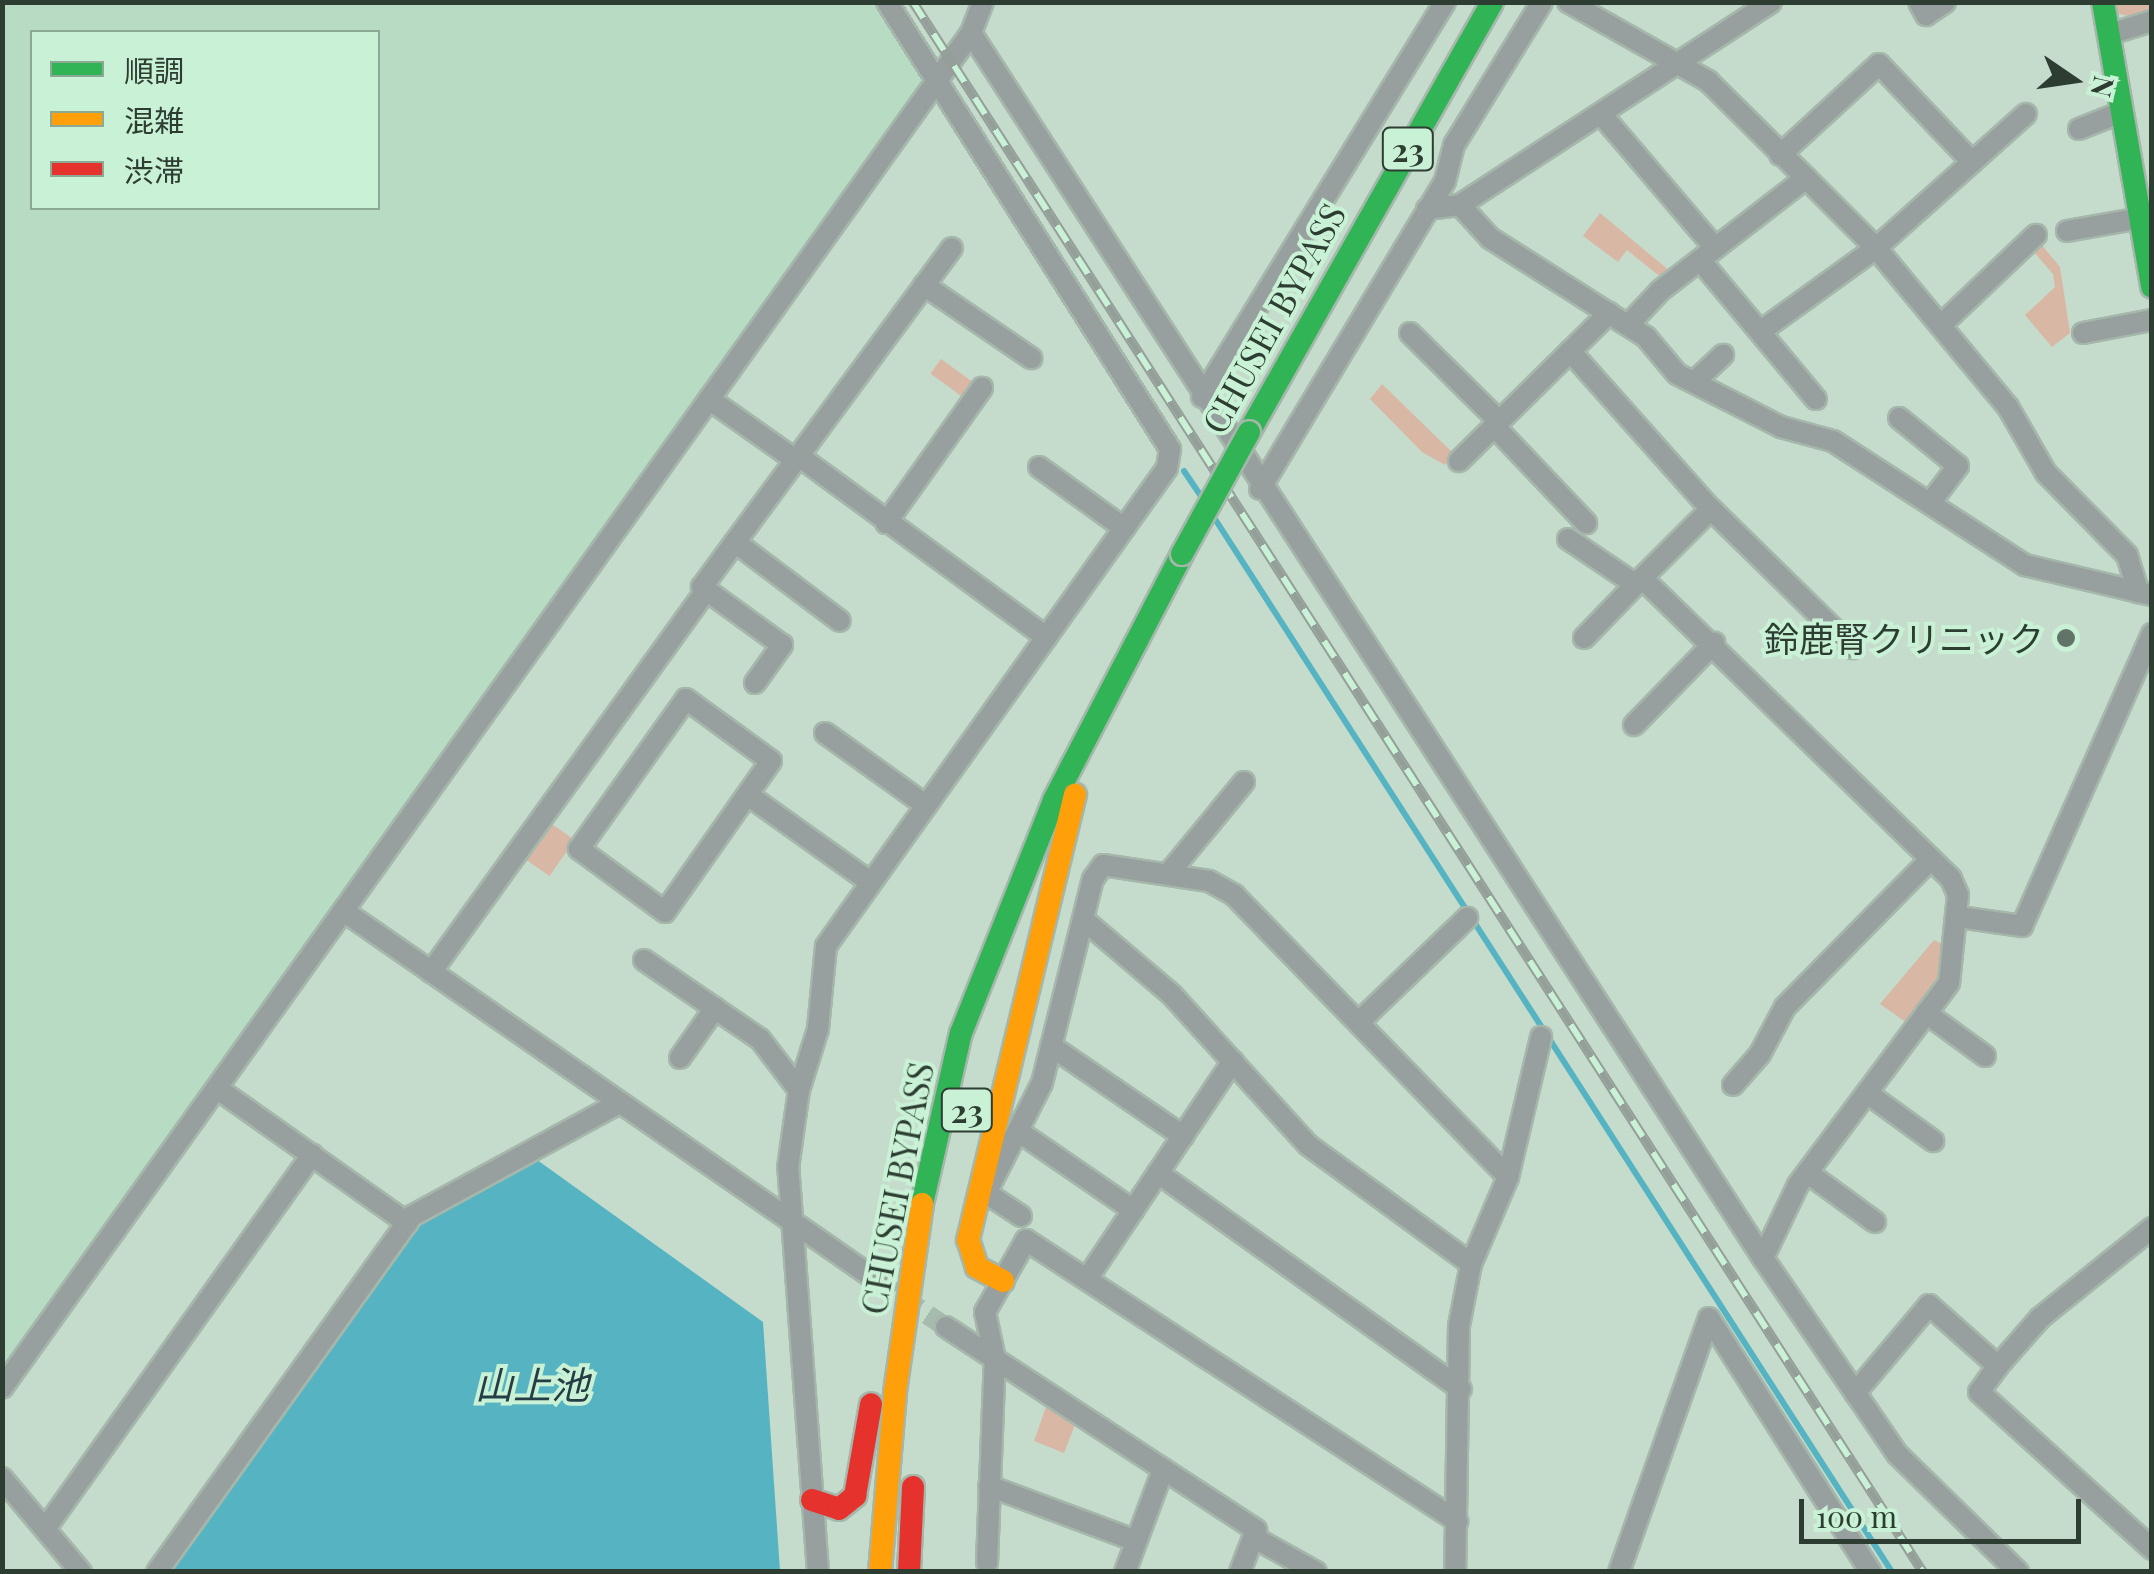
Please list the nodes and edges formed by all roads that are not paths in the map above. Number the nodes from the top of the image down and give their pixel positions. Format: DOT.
graph roads {
  1 [pos="886,2"];
  2 [pos="982,2"];
  3 [pos="1445,2"];
  4 [pos="1492,2"];
  5 [pos="1542,2"];
  6 [pos="1568,2"];
  7 [pos="1771,2"];
  8 [pos="1919,2"];
  9 [pos="1945,2"];
  10 [pos="2103,2"];
  11 [pos="2152,21"];
  12 [pos="971,33"];
  13 [pos="2110,34"];
  14 [pos="1677,62"];
  15 [pos="938,80"];
  16 [pos="2122,112"];
  17 [pos="1601,114"];
  18 [pos="2026,114"];
  19 [pos="2080,129"];
  20 [pos="1780,155"];
  21 [pos="1972,162"];
  22 [pos="1806,178"];
  23 [pos="1460,205"];
  24 [pos="1427,209"];
  25 [pos="2141,218"];
  26 [pos="2067,231"];
  27 [pos="2036,235"];
  28 [pos="952,248"];
  29 [pos="1876,248"];
  30 [pos="1707,254"];
  31 [pos="924,285"];
  32 [pos="2152,287"];
  33 [pos="1608,313"];
  34 [pos="2152,320"];
  35 [pos="1629,324"];
  36 [pos="1941,325"];
  37 [pos="1761,330"];
  38 [pos="2083,332"];
  39 [pos="1410,333"];
  40 [pos="1570,351"];
  41 [pos="1723,355"];
  42 [pos="1030,358"];
  43 [pos="1694,382"];
  44 [pos="982,388"];
  45 [pos="1202,397"];
  46 [pos="709,398"];
  47 [pos="1816,398"];
  48 [pos="1899,418"];
  49 [pos="1497,424"];
  50 [pos="797,458"];
  51 [pos="1459,461"];
  52 [pos="1039,467"];
  53 [pos="1260,489"];
  54 [pos="1930,503"];
  55 [pos="1711,509"];
  56 [pos="886,523"];
  57 [pos="1586,523"];
  58 [pos="1124,528"];
  59 [pos="1568,539"];
  60 [pos="735,542"];
  61 [pos="1638,581"];
  62 [pos="706,590"];
  63 [pos="2145,594"];
  64 [pos="840,620"];
  65 [pos="2152,634"];
  66 [pos="1046,637"];
  67 [pos="1584,638"];
  68 [pos="1714,642"];
  69 [pos="1854,648"];
  70 [pos="1122,672"];
  71 [pos="755,682"];
  72 [pos="1634,725"];
  73 [pos="824,733"];
  74 [pos="1083,764"];
  75 [pos="1244,782"];
  76 [pos="748,795"];
  77 [pos="924,804"];
  78 [pos="1930,859"];
  79 [pos="1169,873"];
  80 [pos="870,882"];
  81 [pos="345,912"];
  82 [pos="1959,916"];
  83 [pos="1467,918"];
  84 [pos="1084,920"];
  85 [pos="644,960"];
  86 [pos="430,972"];
  87 [pos="715,1008"];
  88 [pos="1926,1012"];
  89 [pos="1360,1021"];
  90 [pos="1542,1037"];
  91 [pos="1052,1046"];
  92 [pos="1985,1056"];
  93 [pos="680,1058"];
  94 [pos="1233,1061"];
  95 [pos="953,1068"];
  96 [pos="1733,1085"];
  97 [pos="218,1089"];
  98 [pos="799,1090"];
  99 [pos="1867,1093"];
  100 [pos="619,1103"];
  101 [pos="1018,1131"];
  102 [pos="1182,1136"];
  103 [pos="1933,1141"];
  104 [pos="312,1155"];
  105 [pos="1158,1173"];
  106 [pos="1808,1173"];
  107 [pos="1508,1177"];
  108 [pos="1133,1210"];
  109 [pos="1021,1216"];
  110 [pos="1875,1222"];
  111 [pos="407,1223"];
  112 [pos="792,1224"];
  113 [pos="2152,1228"];
  114 [pos="1762,1258"];
  115 [pos="1471,1264"];
  116 [pos="1087,1280"];
  117 [pos="878,1281"];
  118 [pos="1002,1281"];
  119 [pos="946,1327"];
  120 [pos="995,1359"];
  121 [pos="1998,1366"];
  122 [pos="924,1372"];
  123 [pos="2,1388"];
  124 [pos="1461,1389"];
  125 [pos="1855,1393"];
  126 [pos="915,1462"];
  127 [pos="1163,1470"];
  128 [pos="2,1478"];
  129 [pos="989,1486"];
  130 [pos="812,1500"];
  131 [pos="1456,1520"];
  132 [pos="44,1529"];
  133 [pos="1253,1537"];
  134 [pos="1136,1542"];
  135 [pos="2152,1550"];
  136 [pos="987,1563"];
  137 [pos="81,1572"];
  138 [pos="157,1572"];
  139 [pos="818,1572"];
  140 [pos="880,1572"];
  141 [pos="909,1572"];
  142 [pos="1125,1572"];
  143 [pos="1240,1572"];
  144 [pos="1316,1572"];
  145 [pos="1455,1572"];
  146 [pos="1619,1572"];
  147 [pos="1872,1572"];
  148 [pos="2018,1572"];
  1 -- 15 [label="street"];
  2 -- 12 [label="street"];
  3 -- 45 [label="street"];
  4 -- 70 [label="main road, CHUSEI BYPASS / 23, bridge"];
  5 -- 24 [label="street"];
  6 -- 14 [label="street"];
  7 -- 14 [label="street"];
  8 -- 9 [label="street"];
  10 -- 13 [label="main road"];
  11 -- 13 [label="street"];
  12 -- 15 [label="street"];
  12 -- 45 [label="street"];
  13 -- 16 [label="main road"];
  14 -- 17 [label="street"];
  14 -- 20 [label="street"];
  15 -- 46 [label="street"];
  15 -- 58 [label="street"];
  16 -- 19 [label="street"];
  16 -- 25 [label="main road"];
  17 -- 23 [label="street"];
  17 -- 30 [label="street"];
  18 -- 21 [label="street"];
  20 -- 21 [label="street"];
  20 -- 22 [label="street"];
  21 -- 29 [label="street"];
  22 -- 29 [label="street"];
  22 -- 30 [label="street"];
  23 -- 24 [label="street"];
  23 -- 33 [label="street"];
  24 -- 53 [label="street"];
  25 -- 26 [label="street"];
  25 -- 32 [label="main road"];
  27 -- 36 [label="street"];
  28 -- 31 [label="street"];
  29 -- 36 [label="street"];
  29 -- 37 [label="street"];
  30 -- 35 [label="street"];
  30 -- 37 [label="street"];
  31 -- 42 [label="street"];
  31 -- 50 [label="street"];
  33 -- 35 [label="street"];
  33 -- 40 [label="street"];
  34 -- 38 [label="street"];
  35 -- 43 [label="street"];
  36 -- 63 [label="street"];
  37 -- 47 [label="street"];
  39 -- 49 [label="street"];
  40 -- 49 [label="street"];
  40 -- 55 [label="street"];
  41 -- 43 [label="street"];
  43 -- 54 [label="street"];
  44 -- 56 [label="street"];
  45 -- 53 [label="street"];
  46 -- 50 [label="street"];
  46 -- 81 [label="street"];
  48 -- 54 [label="street"];
  49 -- 51 [label="street"];
  49 -- 57 [label="street"];
  50 -- 56 [label="street"];
  50 -- 60 [label="street"];
  52 -- 58 [label="street"];
  53 -- 114 [label="street"];
  54 -- 63 [label="street"];
  55 -- 61 [label="street"];
  55 -- 69 [label="street"];
  56 -- 66 [label="street"];
  58 -- 66 [label="street"];
  59 -- 61 [label="street"];
  60 -- 62 [label="street"];
  60 -- 64 [label="street"];
  61 -- 67 [label="street"];
  61 -- 68 [label="street"];
  62 -- 71 [label="street"];
  62 -- 86 [label="street"];
  65 -- 82 [label="street"];
  66 -- 77 [label="street"];
  68 -- 72 [label="street"];
  68 -- 78 [label="street"];
  70 -- 74 [label="main road, CHUSEI BYPASS / 23"];
  70 -- 95 [label="main road, CHUSEI BYPASS / 23"];
  73 -- 77 [label="street"];
  74 -- 118 [label="main road"];
  74 -- 122 [label="main road, CHUSEI BYPASS / 23"];
  75 -- 79 [label="street"];
  76 -- 76 [label="street"];
  76 -- 80 [label="street"];
  77 -- 80 [label="street"];
  78 -- 82 [label="street"];
  78 -- 96 [label="street"];
  79 -- 84 [label="street"];
  79 -- 89 [label="street"];
  80 -- 98 [label="street"];
  81 -- 86 [label="street"];
  81 -- 97 [label="street"];
  82 -- 88 [label="street"];
  83 -- 89 [label="street"];
  84 -- 91 [label="street"];
  84 -- 94 [label="street"];
  85 -- 87 [label="street"];
  86 -- 100 [label="street"];
  87 -- 93 [label="street"];
  87 -- 98 [label="street"];
  88 -- 92 [label="street"];
  88 -- 99 [label="street"];
  89 -- 107 [label="street"];
  90 -- 107 [label="street"];
  91 -- 101 [label="street"];
  91 -- 102 [label="street"];
  94 -- 102 [label="street"];
  94 -- 115 [label="street"];
  95 -- 130 [label="main road"];
  95 -- 140 [label="main road, CHUSEI BYPASS / 23"];
  97 -- 104 [label="street"];
  97 -- 123 [label="street"];
  98 -- 112 [label="street"];
  99 -- 103 [label="street"];
  99 -- 106 [label="street"];
  100 -- 111 [label="street"];
  100 -- 112 [label="street"];
  101 -- 108 [label="street"];
  101 -- 109 [label="street"];
  102 -- 105 [label="street"];
  104 -- 111 [label="street"];
  104 -- 132 [label="street"];
  105 -- 108 [label="street"];
  105 -- 124 [label="street"];
  106 -- 110 [label="street"];
  106 -- 114 [label="street"];
  107 -- 115 [label="street"];
  108 -- 116 [label="street"];
  111 -- 138 [label="street"];
  112 -- 117 [label="street"];
  112 -- 130 [label="street"];
  113 -- 121 [label="street"];
  114 -- 125 [label="street"];
  115 -- 124 [label="street"];
  116 -- 118 [label="street"];
  116 -- 131 [label="street"];
  118 -- 120 [label="street"];
  119 -- 120 [label="street"];
  120 -- 127 [label="street"];
  120 -- 129 [label="street"];
  121 -- 125 [label="street"];
  121 -- 135 [label="street"];
  124 -- 131 [label="street"];
  125 -- 148 [label="street"];
  126 -- 141 [label="main road"];
  127 -- 133 [label="street"];
  127 -- 134 [label="street"];
  128 -- 132 [label="street"];
  129 -- 134 [label="street"];
  129 -- 136 [label="street"];
  130 -- 139 [label="street"];
  131 -- 145 [label="street"];
  132 -- 137 [label="street"];
  133 -- 143 [label="street"];
  133 -- 144 [label="street"];
  134 -- 142 [label="street"];
  146 -- 147 [label="street"];
}
